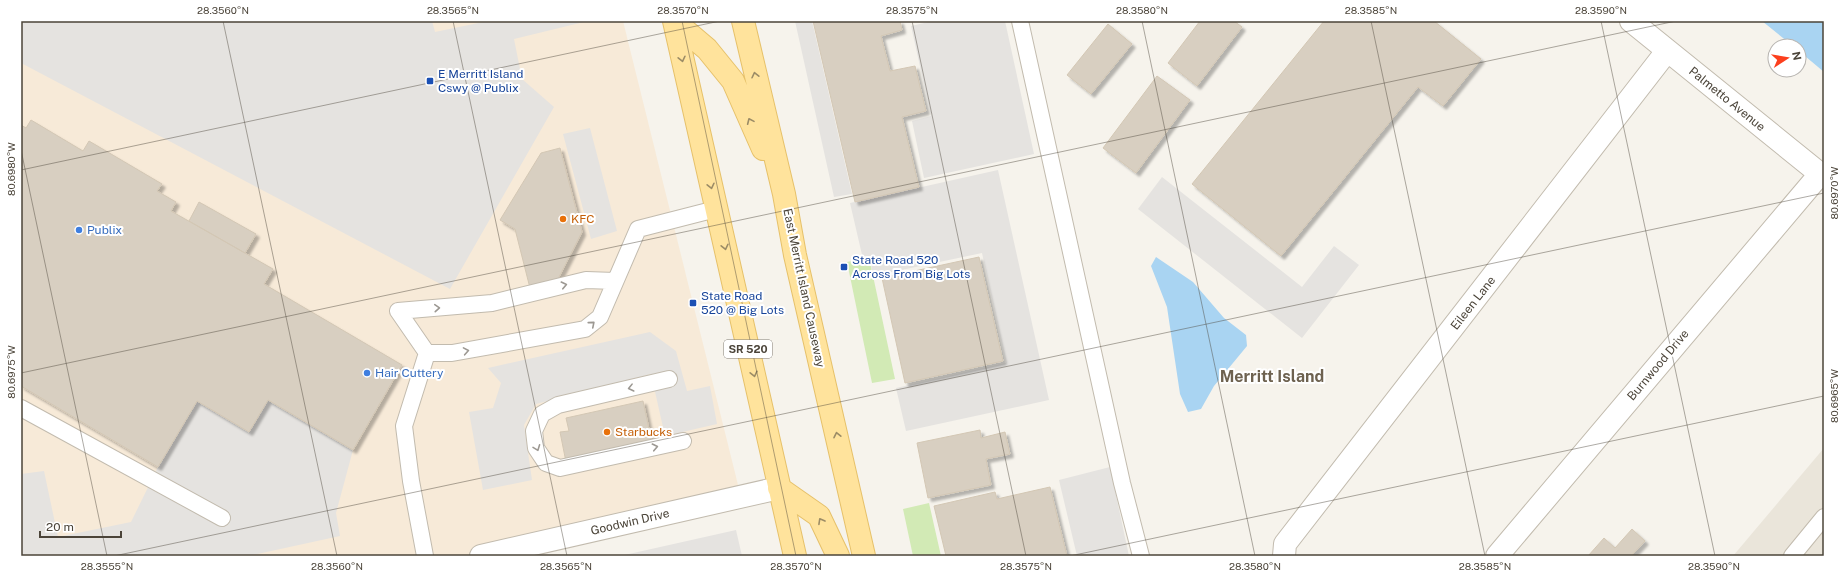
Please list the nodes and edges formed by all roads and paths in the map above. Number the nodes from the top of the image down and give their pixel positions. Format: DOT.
graph roads {
  1 [pos="674,21"];
  2 [pos="743,21"];
  3 [pos="1020,21"];
  4 [pos="1630,21"];
  5 [pos="1667,51"];
  6 [pos="1822,176"];
  7 [pos="784,194"];
  8 [pos="716,209"];
  9 [pos="615,281"];
  10 [pos="427,353"];
  11 [pos="669,379"];
  12 [pos="21,408"];
  13 [pos="683,441"];
  14 [pos="779,488"];
  15 [pos="1824,517"];
  16 [pos="222,518"];
  17 [pos="425,556"];
  18 [pos="481,556"];
  19 [pos="795,556"];
  20 [pos="838,556"];
  21 [pos="864,556"];
  22 [pos="1141,556"];
  23 [pos="1284,556"];
  24 [pos="1497,556"];
  25 [pos="1792,556"];
  7 -- 1 [label="main road, one-way"];
  1 -- 8 [label="main road, SR 520, one-way"];
  7 -- 2 [label="main road, East Merritt Island Causeway, one-way"];
  3 -- 22 [label="lane"];
  4 -- 5 [label="street, Palmetto Avenue"];
  5 -- 6 [label="street, Palmetto Avenue"];
  5 -- 23 [label="street, Eileen Lane"];
  6 -- 24 [label="street, Burnwood Drive"];
  21 -- 7 [label="main road, East Merritt Island Causeway, one-way"];
  8 -- 9 [label="lane"];
  8 -- 14 [label="main road, SR 520, one-way"];
  10 -- 9 [label="lane, one-way"];
  10 -- 9 [label="lane, one-way"];
  10 -- 17 [label="lane"];
  11 -- 13 [label="lane, one-way"];
  12 -- 16 [label="lane"];
  14 -- 18 [label="street, Goodwin Drive"];
  14 -- 19 [label="main road, SR 520"];
  20 -- 14 [label="main road, one-way"];
  15 -- 25 [label="lane"];
}
